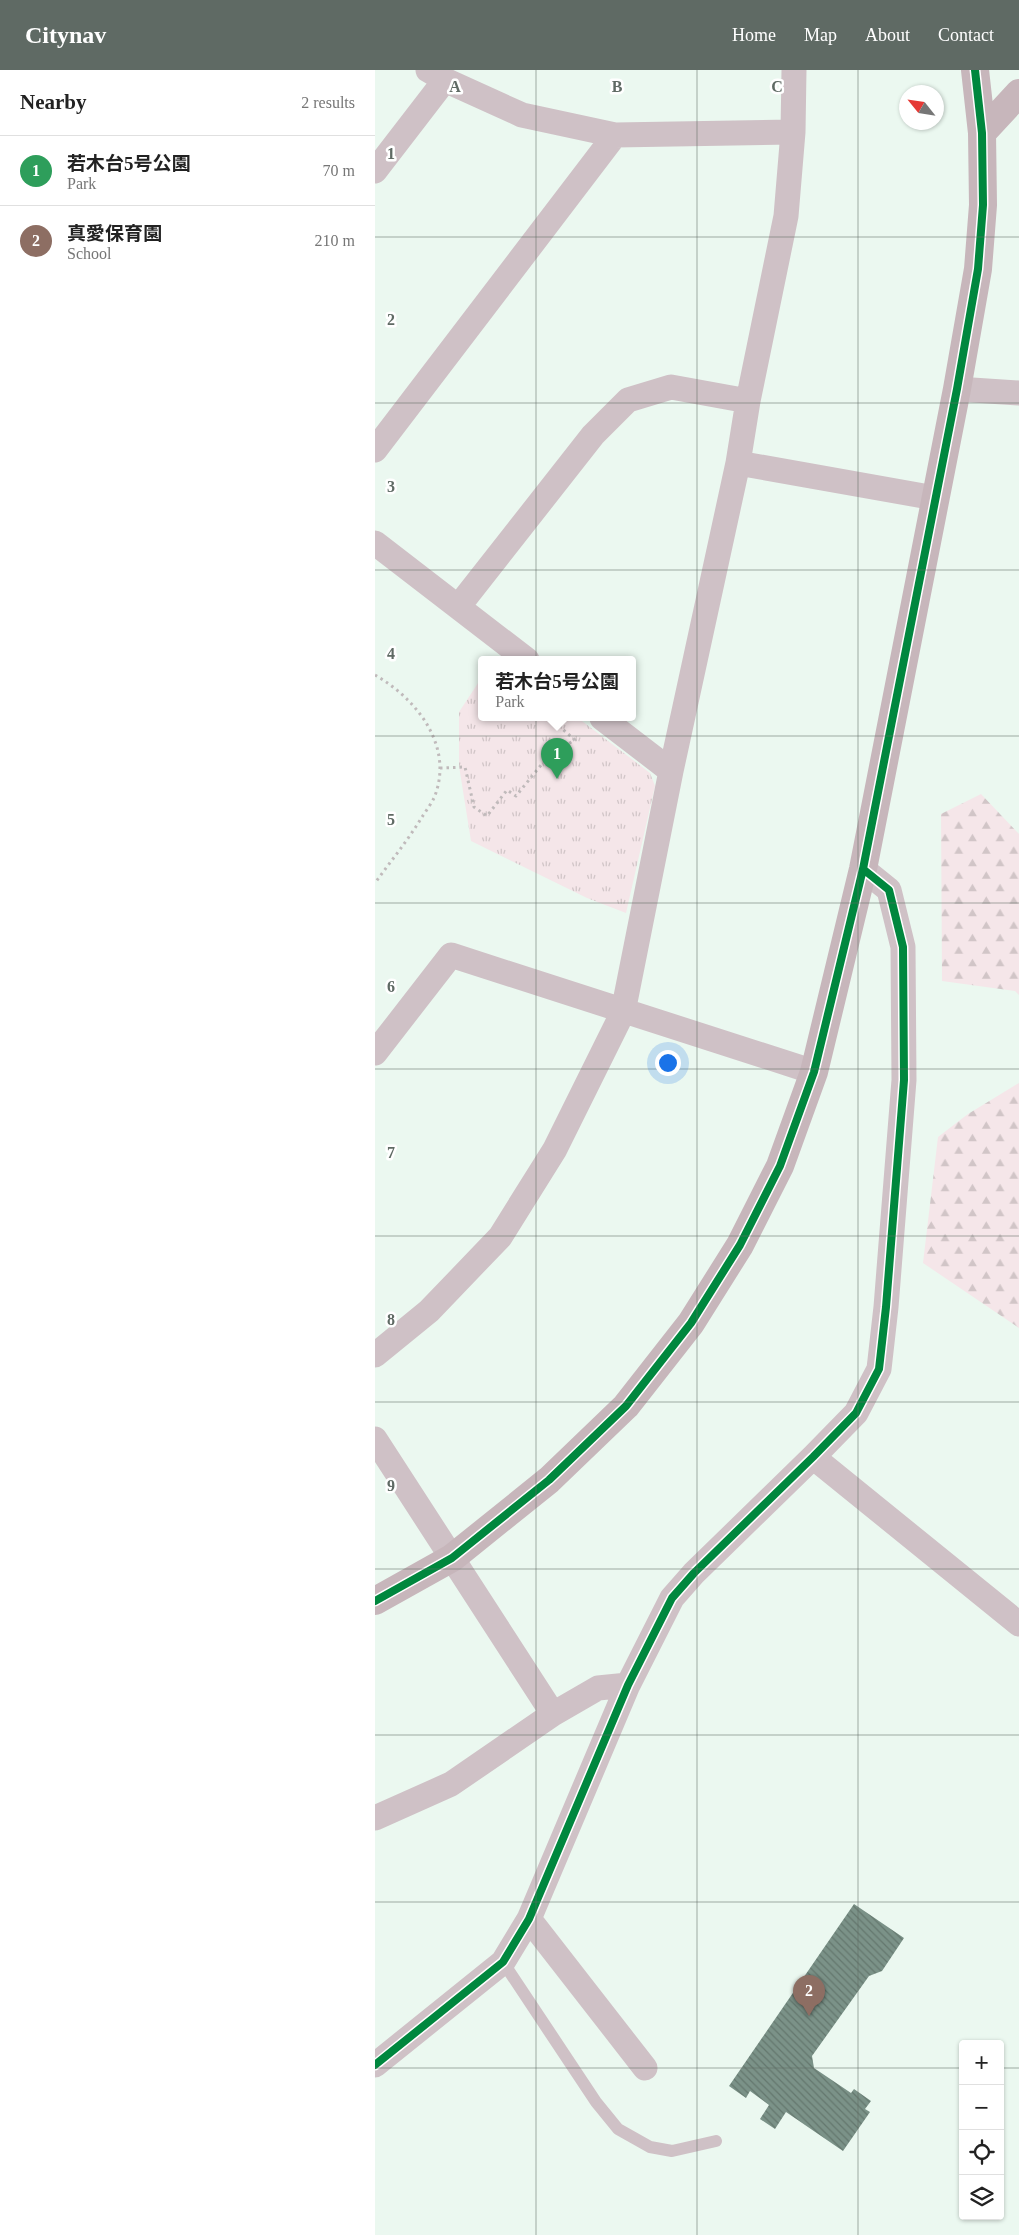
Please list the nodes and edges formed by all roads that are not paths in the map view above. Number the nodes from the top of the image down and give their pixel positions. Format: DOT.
graph roads {
  1 [pos="794,70"];
  2 [pos="975,70"];
  3 [pos="436,75"];
  4 [pos="1019,93"];
  5 [pos="793,132"];
  6 [pos="982,133"];
  7 [pos="615,135"];
  8 [pos="375,171"];
  9 [pos="957,388"];
  10 [pos="1019,393"];
  11 [pos="748,401"];
  12 [pos="375,450"];
  13 [pos="738,463"];
  14 [pos="935,498"];
  15 [pos="375,543"];
  16 [pos="458,607"];
  17 [pos="522,656"];
  18 [pos="606,721"];
  19 [pos="671,771"];
  20 [pos="863,869"];
  21 [pos="623,1012"];
  22 [pos="375,1053"];
  23 [pos="814,1072"];
  24 [pos="375,1355"];
  25 [pos="375,1439"];
  26 [pos="813,1457"];
  27 [pos="452,1558"];
  28 [pos="375,1601"];
  29 [pos="1019,1624"];
  30 [pos="628,1685"];
  31 [pos="553,1714"];
  32 [pos="375,1818"];
  33 [pos="529,1919"];
  34 [pos="503,1962"];
  35 [pos="375,2065"];
  36 [pos="645,2068"];
  37 [pos="716,2141"];
  1 -- 5 [label="street"];
  2 -- 6 [label="street"];
  3 -- 7 [label="street"];
  3 -- 8 [label="street"];
  4 -- 6 [label="street"];
  5 -- 7 [label="street"];
  5 -- 11 [label="street"];
  6 -- 9 [label="street"];
  7 -- 12 [label="street"];
  9 -- 10 [label="street"];
  9 -- 14 [label="street"];
  11 -- 13 [label="street"];
  11 -- 16 [label="street"];
  13 -- 14 [label="street"];
  13 -- 19 [label="street"];
  14 -- 20 [label="street"];
  15 -- 16 [label="street"];
  16 -- 17 [label="street"];
  18 -- 19 [label="street"];
  19 -- 21 [label="street"];
  20 -- 23 [label="street"];
  20 -- 26 [label="street"];
  21 -- 22 [label="street"];
  21 -- 23 [label="street"];
  21 -- 24 [label="street"];
  23 -- 27 [label="street"];
  25 -- 27 [label="street"];
  26 -- 29 [label="street"];
  26 -- 30 [label="street"];
  27 -- 28 [label="street"];
  27 -- 31 [label="street"];
  30 -- 31 [label="street"];
  30 -- 33 [label="street"];
  31 -- 32 [label="street"];
  33 -- 34 [label="street"];
  33 -- 36 [label="street"];
  34 -- 35 [label="street"];
  34 -- 37 [label="lane"];
}
